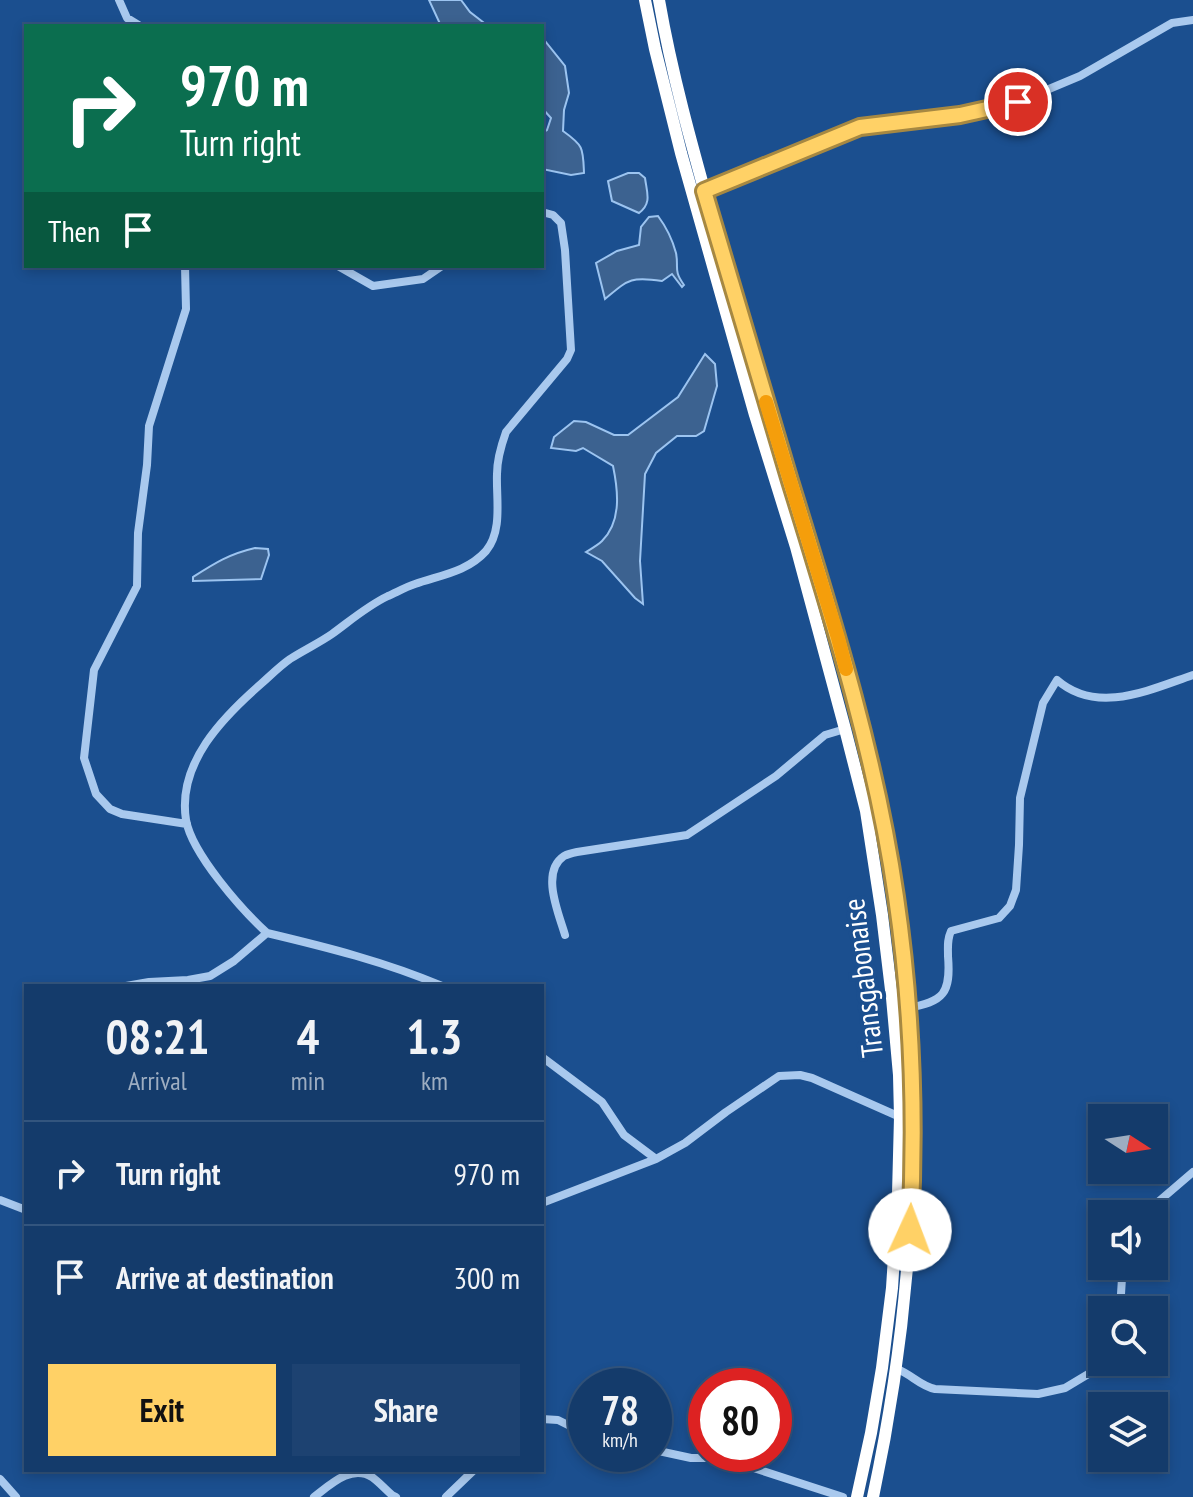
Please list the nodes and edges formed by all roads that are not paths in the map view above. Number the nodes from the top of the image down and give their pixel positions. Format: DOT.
graph roads {
  1 [pos="119,0"];
  2 [pos="645,0"];
  3 [pos="659,0"];
  4 [pos="1193,20"];
  5 [pos="137,24"];
  6 [pos="699,193"];
  7 [pos="544,213"];
  8 [pos="185,268"];
  9 [pos="342,268"];
  10 [pos="439,268"];
  11 [pos="1193,675"];
  12 [pos="845,729"];
  13 [pos="187,824"];
  14 [pos="267,933"];
  15 [pos="565,935"];
  16 [pos="138,984"];
  17 [pos="437,984"];
  18 [pos="907,1008"];
  19 [pos="544,1058"];
  20 [pos="900,1117"];
  21 [pos="656,1159"];
  22 [pos="1193,1172"];
  23 [pos="0,1200"];
  24 [pos="1160,1200"];
  25 [pos="544,1202"];
  26 [pos="24,1209"];
  27 [pos="897,1369"];
  28 [pos="1088,1374"];
  29 [pos="544,1419"];
  30 [pos="568,1425"];
  31 [pos="672,1454"];
  32 [pos="472,1472"];
  33 [pos="0,1479"];
  34 [pos="16,1497"];
  35 [pos="314,1497"];
  36 [pos="396,1497"];
  37 [pos="446,1497"];
  38 [pos="843,1497"];
  39 [pos="857,1497"];
  40 [pos="873,1497"];
  1 -- 5 [label="street"];
  2 -- 6 [label="highway, Transgabonaise"];
  3 -- 6 [label="highway, Transgabonaise"];
  4 -- 6 [label="street"];
  6 -- 12 [label="highway, Transgabonaise"];
  6 -- 18 [label="highway, Transgabonaise"];
  7 -- 13 [label="street"];
  8 -- 13 [label="street"];
  9 -- 10 [label="street"];
  11 -- 18 [label="street"];
  12 -- 15 [label="street"];
  12 -- 20 [label="highway, Transgabonaise"];
  13 -- 14 [label="street"];
  14 -- 16 [label="street"];
  14 -- 17 [label="street"];
  18 -- 27 [label="highway, Transgabonaise"];
  19 -- 21 [label="street"];
  20 -- 21 [label="street"];
  20 -- 39 [label="highway, Transgabonaise"];
  21 -- 25 [label="street"];
  22 -- 24 [label="street"];
  23 -- 26 [label="street"];
  27 -- 28 [label="street"];
  27 -- 40 [label="highway, Transgabonaise"];
  29 -- 30 [label="street"];
  31 -- 38 [label="street"];
  32 -- 37 [label="street"];
  33 -- 34 [label="street"];
  35 -- 36 [label="street"];
}
